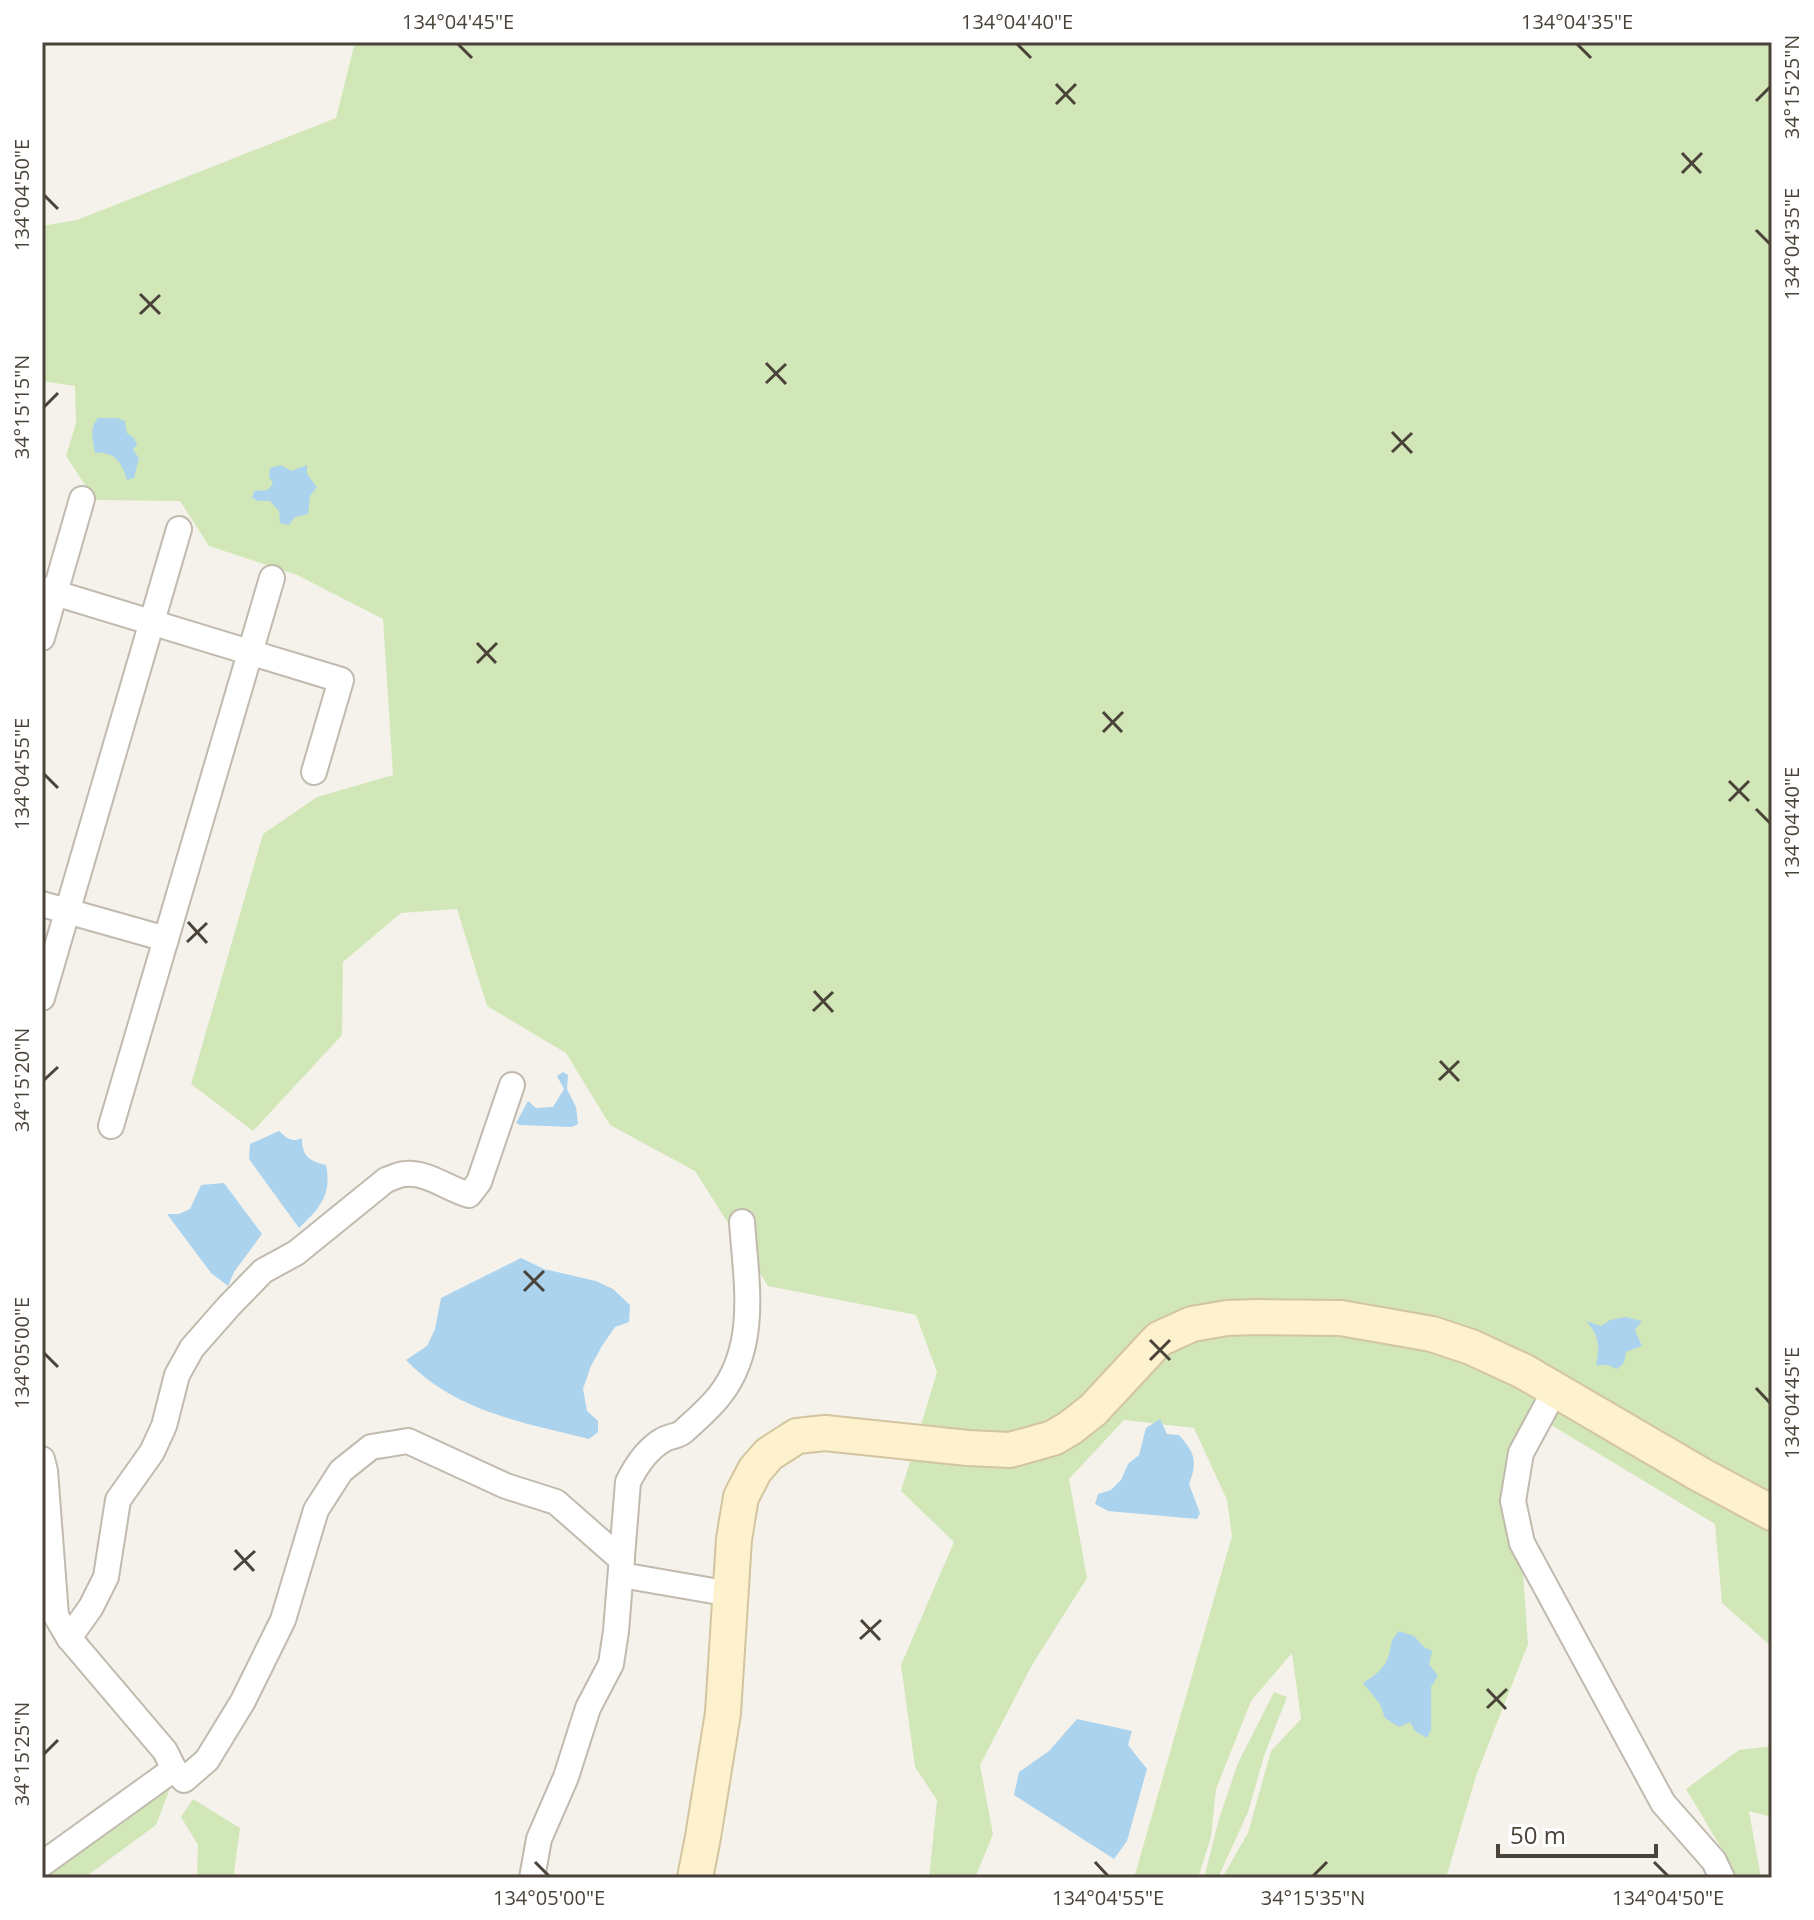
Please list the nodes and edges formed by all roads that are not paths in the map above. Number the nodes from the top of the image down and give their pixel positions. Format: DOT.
graph roads {
  1 [pos="82,499"];
  2 [pos="179,529"];
  3 [pos="272,578"];
  4 [pos="48,591"];
  5 [pos="152,622"];
  6 [pos="42,638"];
  7 [pos="249,652"];
  8 [pos="314,772"];
  9 [pos="42,904"];
  10 [pos="67,911"];
  11 [pos="166,939"];
  12 [pos="42,998"];
  13 [pos="512,1085"];
  14 [pos="111,1126"];
  15 [pos="742,1222"];
  16 [pos="1555,1390"];
  17 [pos="42,1459"];
  18 [pos="1772,1513"];
  19 [pos="622,1568"];
  20 [pos="731,1594"];
  21 [pos="69,1638"];
  22 [pos="174,1769"];
  23 [pos="42,1864"];
  24 [pos="532,1878"];
  25 [pos="695,1878"];
  26 [pos="1722,1878"];
  1 -- 4 [label="street"];
  2 -- 5 [label="street"];
  3 -- 7 [label="street"];
  4 -- 5 [label="street"];
  4 -- 6 [label="street"];
  5 -- 7 [label="street"];
  5 -- 10 [label="street"];
  7 -- 8 [label="street"];
  7 -- 11 [label="street"];
  9 -- 10 [label="street"];
  10 -- 11 [label="street"];
  10 -- 12 [label="street"];
  11 -- 14 [label="street"];
  13 -- 21 [label="street"];
  15 -- 19 [label="street"];
  16 -- 18 [label="street"];
  16 -- 20 [label="street"];
  16 -- 26 [label="street"];
  17 -- 21 [label="street"];
  19 -- 20 [label="street"];
  19 -- 22 [label="street"];
  19 -- 24 [label="street"];
  20 -- 25 [label="street"];
  21 -- 22 [label="street"];
  22 -- 23 [label="street"];
}
